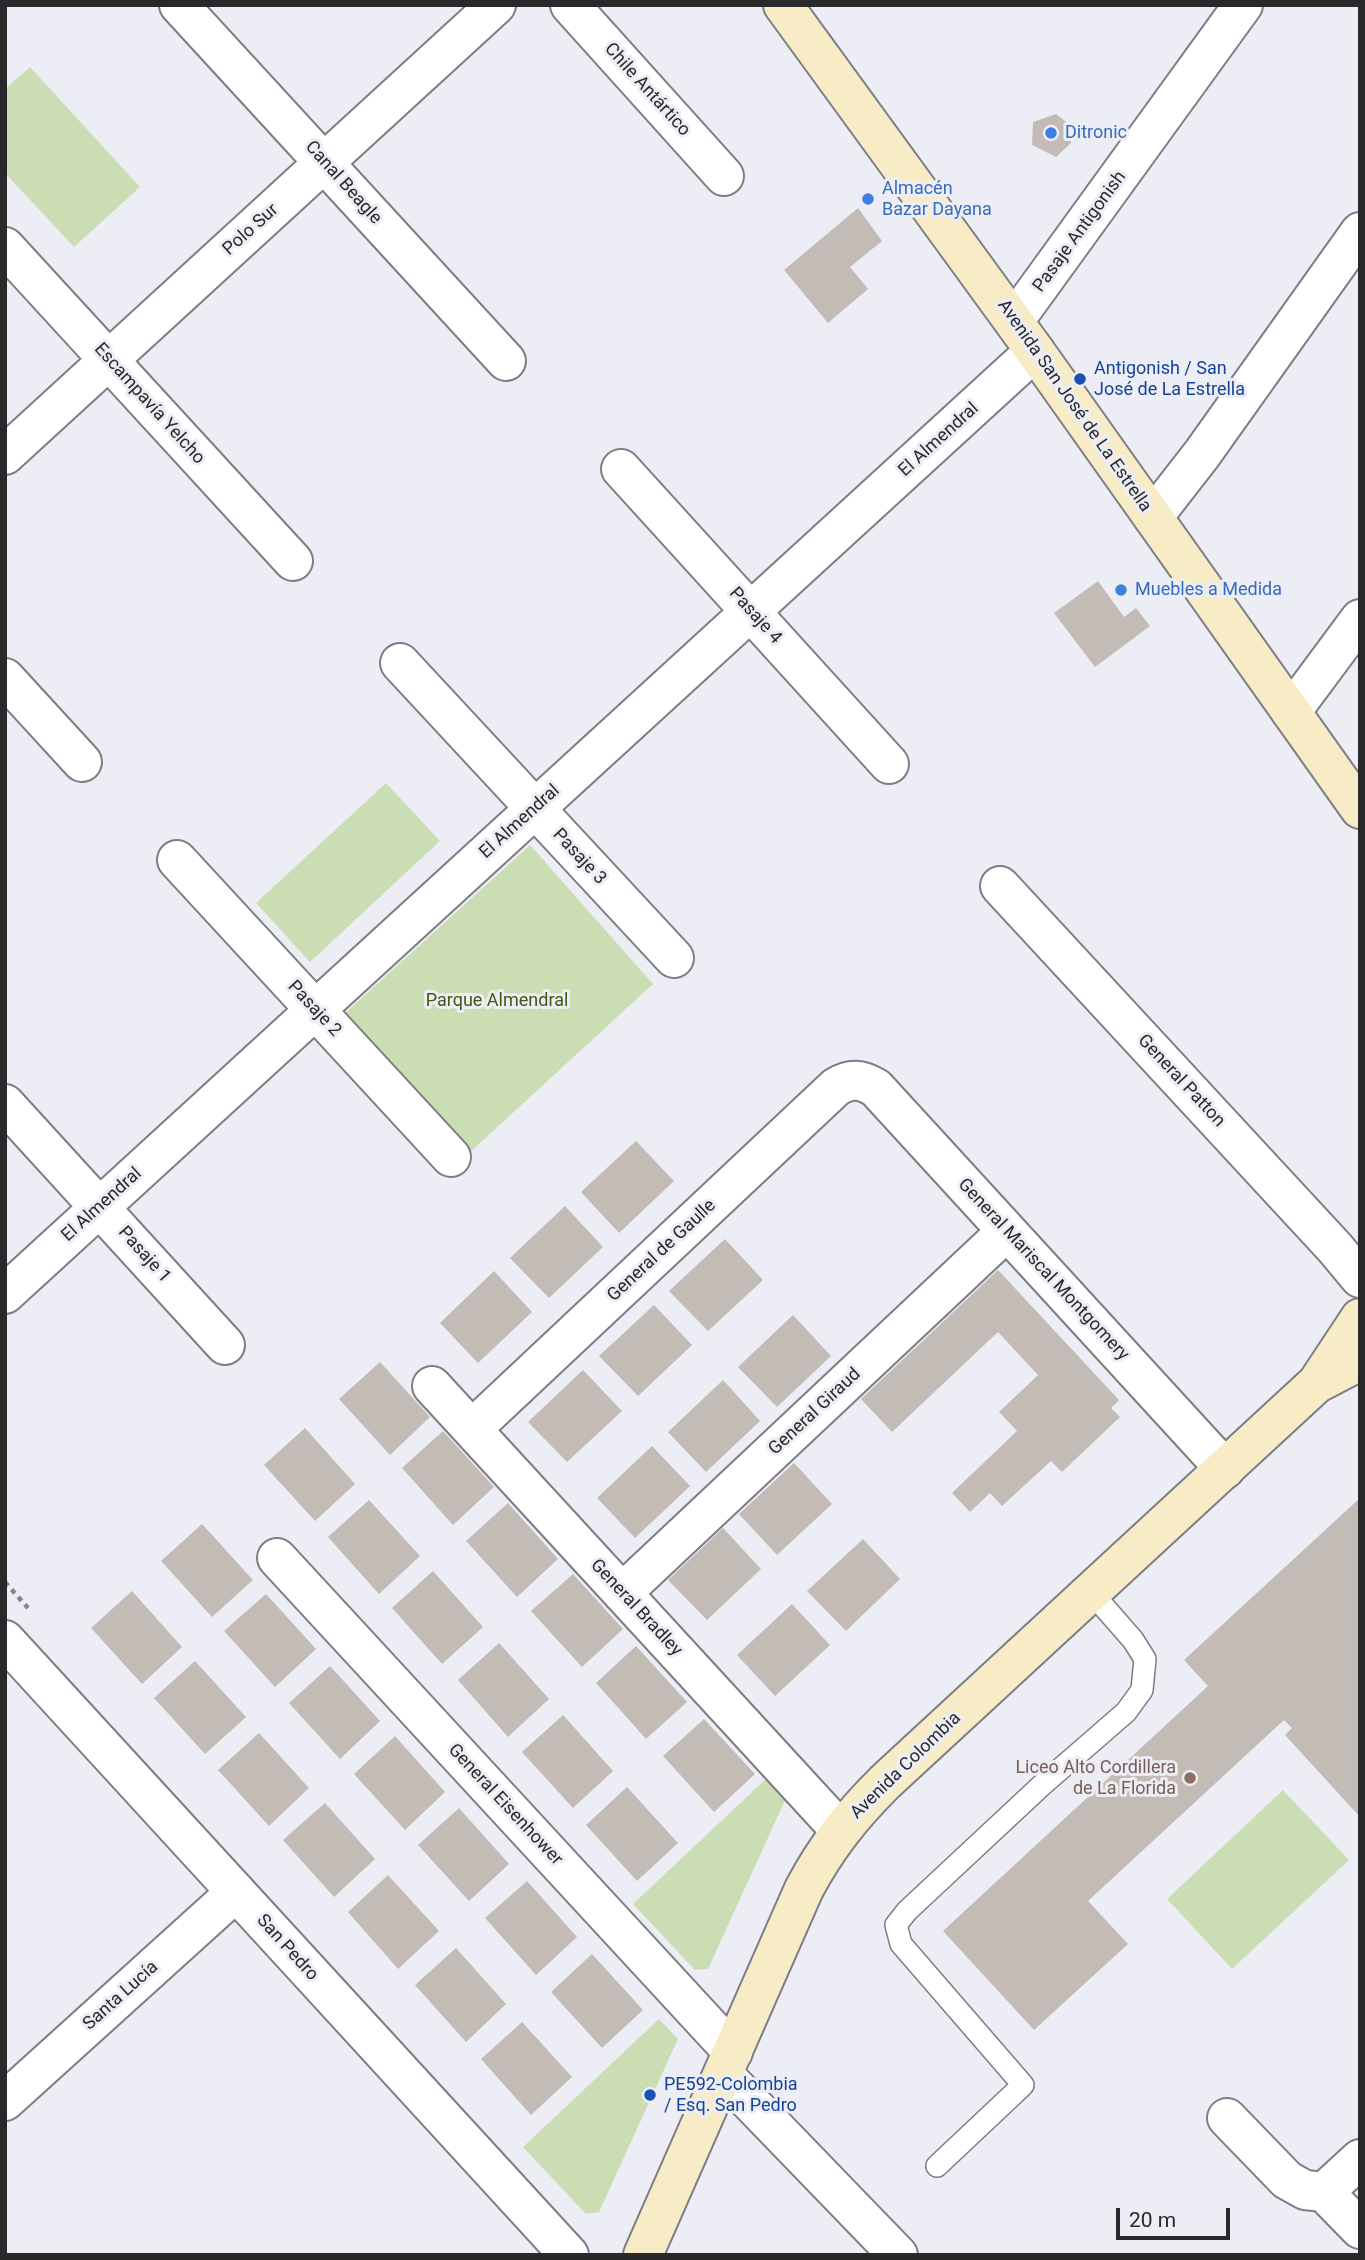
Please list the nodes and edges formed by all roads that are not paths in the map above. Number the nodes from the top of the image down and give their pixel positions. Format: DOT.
graph roads {
  1 [pos="180,5"];
  2 [pos="496,5"];
  3 [pos="570,5"];
  4 [pos="783,5"];
  5 [pos="1243,5"];
  6 [pos="324,163"];
  7 [pos="724,176"];
  8 [pos="1360,232"];
  9 [pos="5,247"];
  10 [pos="1025,336"];
  11 [pos="109,360"];
  12 [pos="506,361"];
  13 [pos="5,455"];
  14 [pos="621,469"];
  15 [pos="1153,517"];
  16 [pos="293,561"];
  17 [pos="751,612"];
  18 [pos="1360,618"];
  19 [pos="400,663"];
  20 [pos="5,678"];
  21 [pos="1291,712"];
  22 [pos="82,762"];
  23 [pos="889,764"];
  24 [pos="535,809"];
  25 [pos="1360,809"];
  26 [pos="177,860"];
  27 [pos="1000,886"];
  28 [pos="674,958"];
  29 [pos="315,1010"];
  30 [pos="856,1080"];
  31 [pos="5,1104"];
  32 [pos="451,1157"];
  33 [pos="100,1207"];
  34 [pos="1007,1231"];
  35 [pos="1360,1278"];
  36 [pos="5,1294"];
  37 [pos="1360,1318"];
  38 [pos="225,1345"];
  39 [pos="1360,1361"];
  40 [pos="1316,1384"];
  41 [pos="432,1386"];
  42 [pos="472,1429"];
  43 [pos="1225,1469"];
  44 [pos="277,1558"];
  45 [pos="1091,1592"];
  46 [pos="622,1593"];
  47 [pos="5,1640"];
  48 [pos="840,1830"];
  49 [pos="236,1892"];
  50 [pos="728,2063"];
  51 [pos="5,2101"];
  52 [pos="1227,2118"];
  53 [pos="1360,2159"];
  54 [pos="937,2166"];
  55 [pos="1324,2192"];
  56 [pos="1360,2229"];
  57 [pos="569,2255"];
  58 [pos="643,2255"];
  59 [pos="898,2255"];
  1 -- 6 [label="street, Canal Beagle"];
  2 -- 6 [label="street, Polo Sur"];
  3 -- 7 [label="street, Chile Antártico"];
  4 -- 10 [label="main road, Avenida San José de La Estrella"];
  5 -- 10 [label="street, Pasaje Antigonish"];
  6 -- 11 [label="street, Polo Sur"];
  6 -- 12 [label="street, Canal Beagle"];
  8 -- 15 [label="street"];
  9 -- 11 [label="street, Escampavía Yelcho"];
  10 -- 15 [label="main road, Avenida San José de La Estrella"];
  10 -- 17 [label="street, El Almendral"];
  11 -- 13 [label="street, Polo Sur"];
  11 -- 16 [label="street, Escampavía Yelcho"];
  14 -- 17 [label="street, Pasaje 4"];
  15 -- 21 [label="main road, Avenida San José de La Estrella"];
  17 -- 23 [label="street, Pasaje 4"];
  17 -- 24 [label="street, El Almendral"];
  18 -- 21 [label="street"];
  19 -- 24 [label="street, Pasaje 3"];
  20 -- 22 [label="street"];
  21 -- 25 [label="main road, Avenida San José de La Estrella"];
  24 -- 28 [label="street, Pasaje 3"];
  24 -- 29 [label="street, El Almendral"];
  26 -- 29 [label="street, Pasaje 2"];
  27 -- 35 [label="street, General Patton"];
  29 -- 32 [label="street, Pasaje 2"];
  29 -- 33 [label="street, El Almendral"];
  30 -- 34 [label="street, General Mariscal Montgomery"];
  30 -- 42 [label="street, General de Gaulle"];
  31 -- 33 [label="street, Pasaje 1"];
  33 -- 36 [label="street, El Almendral"];
  33 -- 38 [label="street, Pasaje 1"];
  34 -- 43 [label="street, General Mariscal Montgomery"];
  34 -- 46 [label="street, General Giraud"];
  37 -- 40 [label="main road, Avenida Colombia"];
  39 -- 40 [label="main road, Avenida Colombia"];
  40 -- 43 [label="main road, Avenida Colombia"];
  41 -- 42 [label="street, General Bradley"];
  42 -- 46 [label="street, General Bradley"];
  43 -- 45 [label="main road, Avenida Colombia"];
  44 -- 50 [label="street, General Eisenhower"];
  45 -- 48 [label="main road, Avenida Colombia"];
  45 -- 54 [label="lane"];
  46 -- 48 [label="street, General Bradley"];
  47 -- 49 [label="street, San Pedro"];
  48 -- 50 [label="main road, Avenida Colombia"];
  49 -- 51 [label="street, Santa Lucía"];
  49 -- 57 [label="street, San Pedro"];
  50 -- 58 [label="main road, Avenida Colombia"];
  50 -- 59 [label="street, General Eisenhower"];
  52 -- 55 [label="street"];
  53 -- 55 [label="street"];
  55 -- 56 [label="street"];
}
